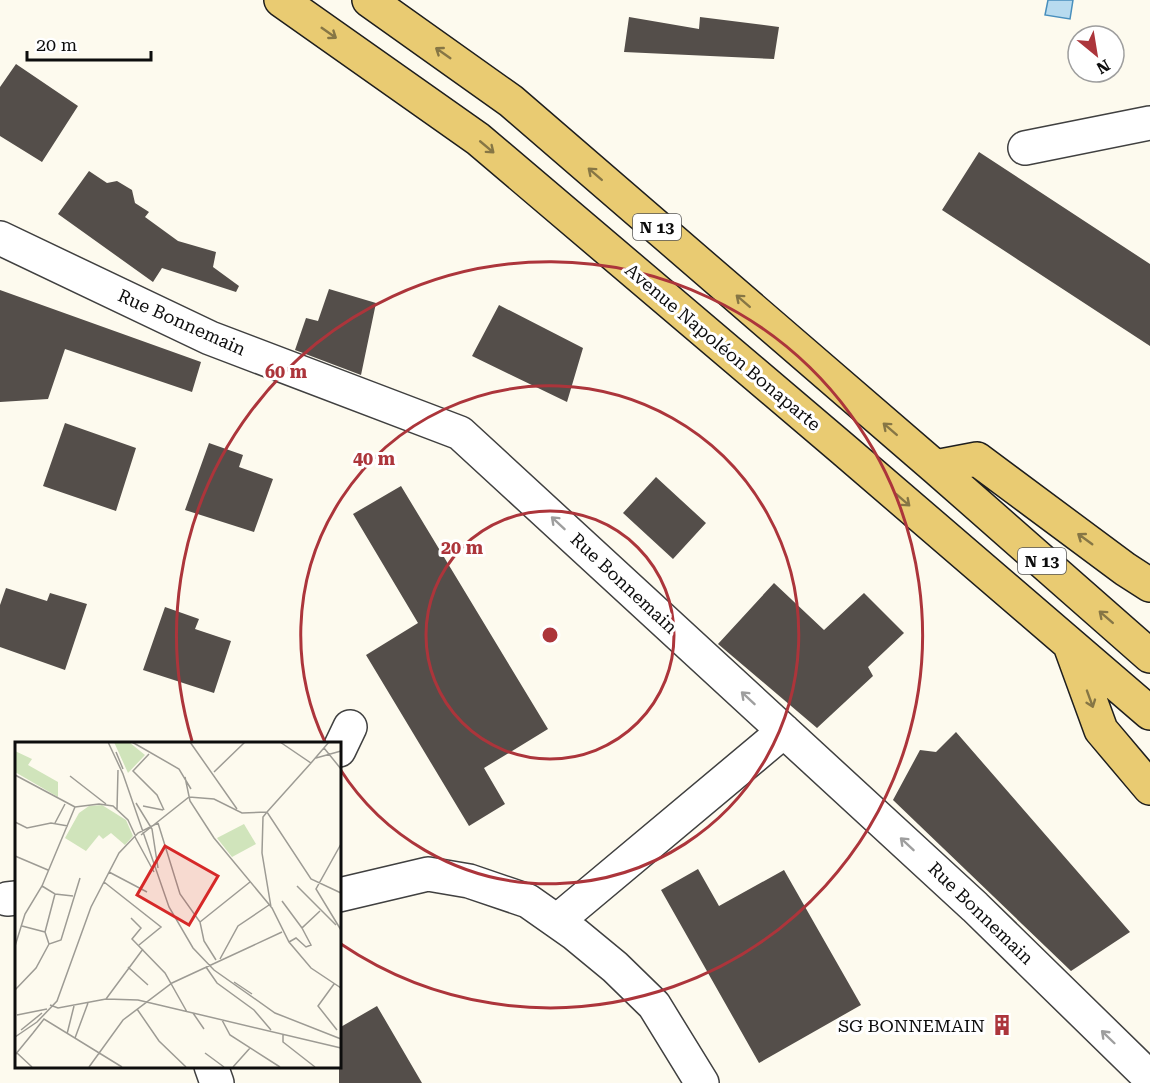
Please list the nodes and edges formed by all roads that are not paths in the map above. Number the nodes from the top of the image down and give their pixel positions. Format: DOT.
graph roads {
  1 [pos="281,0"];
  2 [pos="369,0"];
  3 [pos="1150,123"];
  4 [pos="1025,148"];
  5 [pos="0,238"];
  6 [pos="935,467"];
  7 [pos="1150,585"];
  8 [pos="1070,644"];
  9 [pos="1150,656"];
  10 [pos="1150,713"];
  11 [pos="784,730"];
  12 [pos="1150,788"];
  13 [pos="340,895"];
  14 [pos="557,921"];
  15 [pos="212,1068"];
  16 [pos="1150,1078"];
  17 [pos="217,1083"];
  18 [pos="702,1083"];
  1 -- 8 [label="main road, Avenue Napoléon Bonaparte / N 13, one-way"];
  6 -- 2 [label="main road, N 13, one-way"];
  3 -- 4 [label="street"];
  11 -- 5 [label="street, Rue Bonnemain, one-way"];
  7 -- 6 [label="main road, one-way"];
  9 -- 6 [label="main road, N 13, one-way"];
  8 -- 10 [label="main road, Avenue Napoléon Bonaparte / N 13"];
  8 -- 12 [label="main road, one-way"];
  11 -- 14 [label="street"];
  16 -- 11 [label="street, Rue Bonnemain, one-way"];
  13 -- 14 [label="street"];
  14 -- 18 [label="street"];
  15 -- 17 [label="street"];
}
